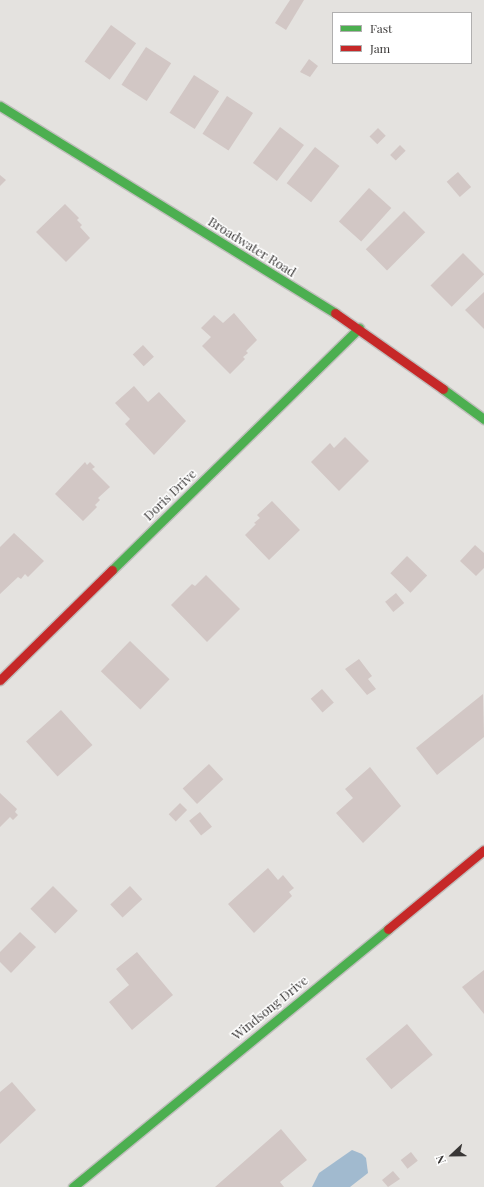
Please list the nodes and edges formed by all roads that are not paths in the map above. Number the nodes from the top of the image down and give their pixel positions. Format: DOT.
graph roads {
  1 [pos="0,106"];
  2 [pos="359,328"];
  3 [pos="484,419"];
  4 [pos="0,680"];
  5 [pos="484,850"];
  6 [pos="73,1187"];
  1 -- 2 [label="street, Broadwater Road"];
  2 -- 3 [label="street, Broadwater Road"];
  2 -- 4 [label="street, Doris Drive"];
  5 -- 6 [label="street, Windsong Drive"];
}
